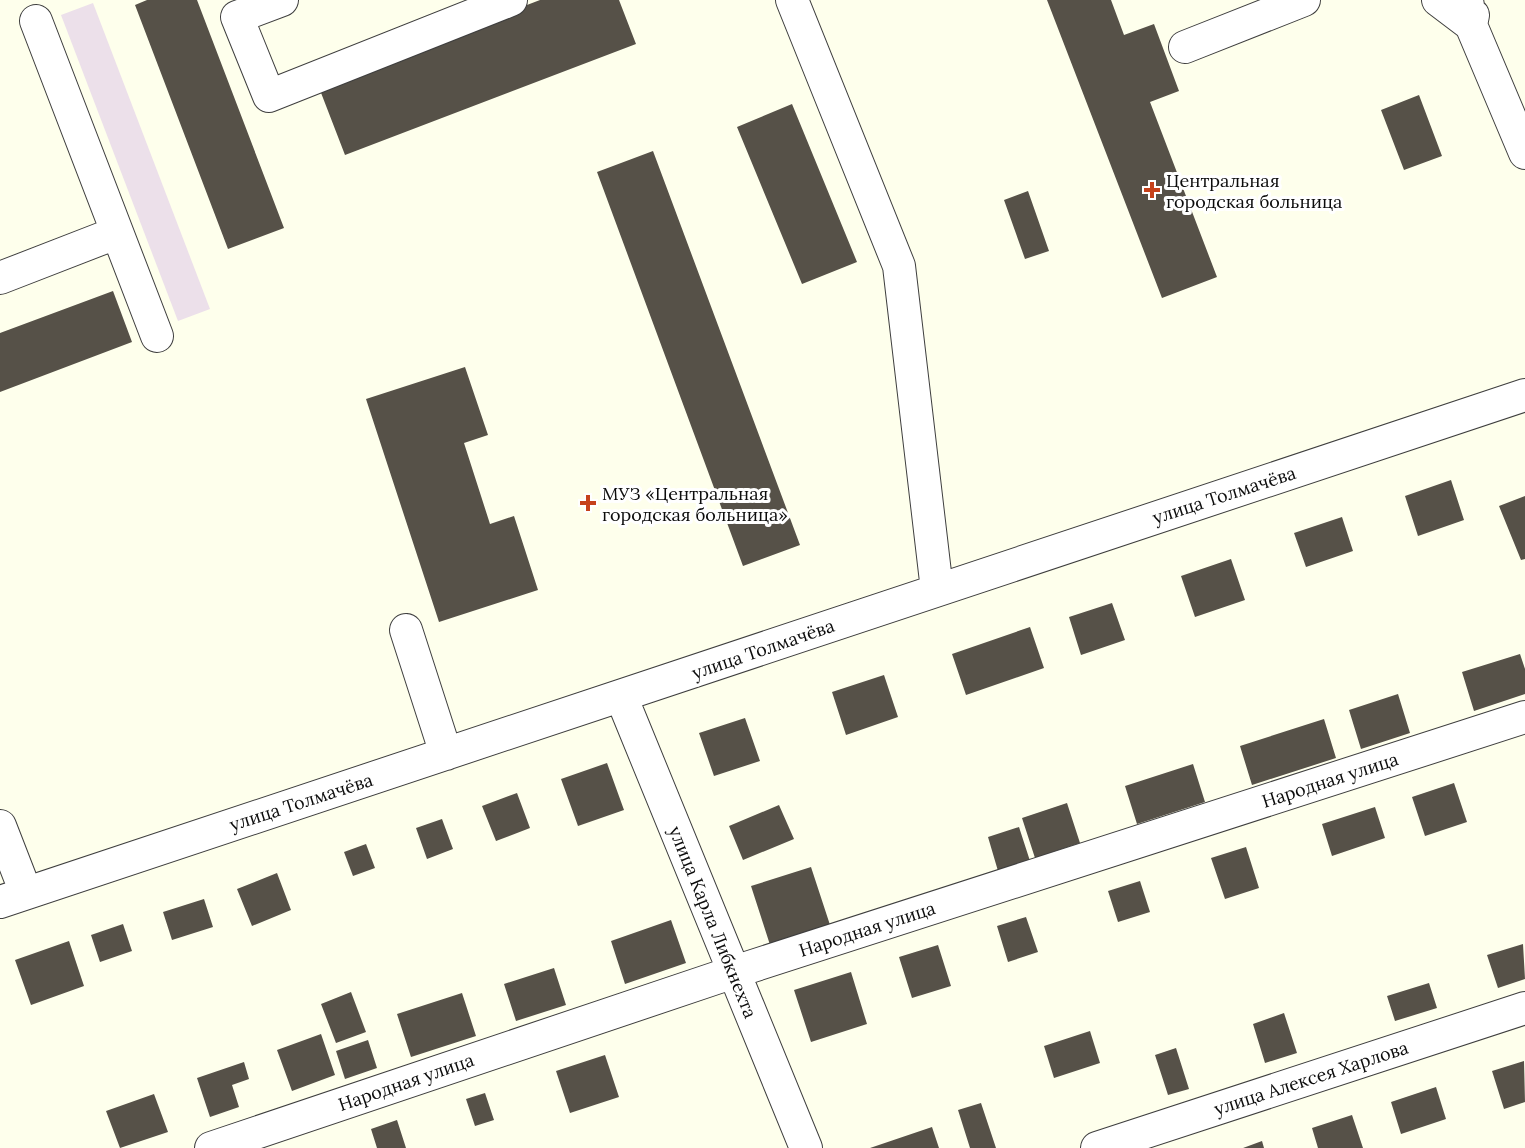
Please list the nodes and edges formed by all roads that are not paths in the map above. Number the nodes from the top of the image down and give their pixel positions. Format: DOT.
graph roads {
  1 [pos="282,0"];
  2 [pos="511,0"];
  3 [pos="792,0"];
  4 [pos="1304,0"];
  5 [pos="1438,0"];
  6 [pos="1472,8"];
  7 [pos="36,21"];
  8 [pos="1185,47"];
  9 [pos="1525,153"];
  10 [pos="116,233"];
  11 [pos="0,278"];
  12 [pos="157,336"];
  13 [pos="1525,395"];
  14 [pos="937,590"];
  15 [pos="406,630"];
  16 [pos="621,696"];
  17 [pos="1525,717"];
  18 [pos="446,754"];
  19 [pos="0,826"];
  20 [pos="13,897"];
  21 [pos="734,972"];
  22 [pos="1525,1008"];
  23 [pos="212,1148"];
  24 [pos="806,1148"];
  25 [pos="1097,1148"];
  1 -- 2 [label="street"];
  3 -- 14 [label="street"];
  4 -- 8 [label="street"];
  5 -- 6 [label="street"];
  6 -- 9 [label="street"];
  7 -- 10 [label="street"];
  10 -- 11 [label="street"];
  10 -- 12 [label="street"];
  13 -- 14 [label="street, улица Толмачёва"];
  14 -- 16 [label="street, улица Толмачёва"];
  15 -- 18 [label="street"];
  16 -- 18 [label="street, улица Толмачёва"];
  16 -- 21 [label="street, улица Карла Либкнехта"];
  17 -- 21 [label="street, Народная улица"];
  18 -- 20 [label="street, улица Толмачёва"];
  19 -- 20 [label="street"];
  21 -- 23 [label="street, Народная улица"];
  21 -- 24 [label="street, улица Карла Либкнехта"];
  22 -- 25 [label="street, улица Алексея Харлова"];
}
